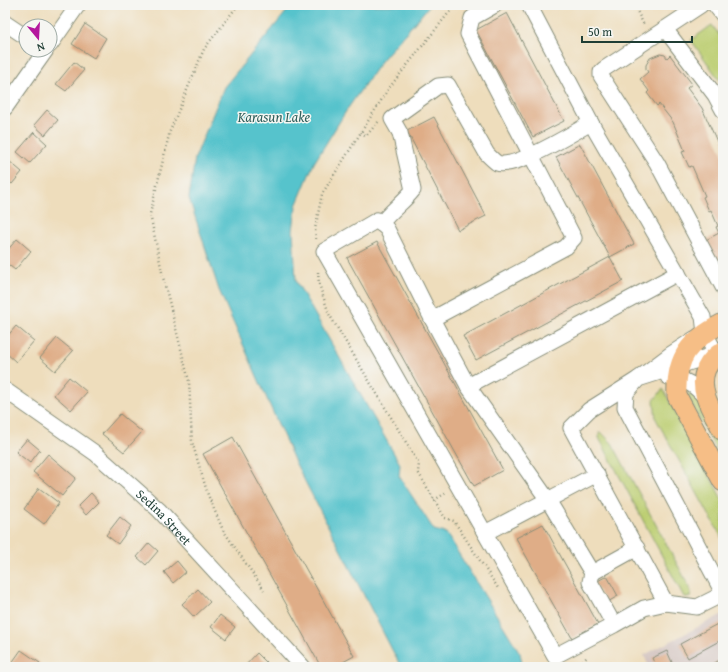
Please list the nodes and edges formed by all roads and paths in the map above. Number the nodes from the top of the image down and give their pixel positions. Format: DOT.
graph roads {
  1 [pos="78,5"];
  2 [pos="238,5"];
  3 [pos="455,5"];
  4 [pos="495,5"];
  5 [pos="529,5"];
  6 [pos="634,5"];
  7 [pos="701,5"];
  8 [pos="715,5"];
  9 [pos="723,14"];
  10 [pos="5,23"];
  11 [pos="664,29"];
  12 [pos="18,32"];
  13 [pos="58,33"];
  14 [pos="651,38"];
  15 [pos="41,58"];
  16 [pos="722,106"];
  17 [pos="5,108"];
  18 [pos="392,119"];
  19 [pos="592,123"];
  20 [pos="361,132"];
  21 [pos="532,156"];
  22 [pos="381,224"];
  23 [pos="316,244"];
  24 [pos="318,268"];
  25 [pos="678,273"];
  26 [pos="722,283"];
  27 [pos="432,319"];
  28 [pos="723,323"];
  29 [pos="705,333"];
  30 [pos="716,357"];
  31 [pos="638,380"];
  32 [pos="678,380"];
  33 [pos="468,386"];
  34 [pos="5,390"];
  35 [pos="706,398"];
  36 [pos="723,431"];
  37 [pos="597,474"];
  38 [pos="723,482"];
  39 [pos="548,500"];
  40 [pos="485,533"];
  41 [pos="637,548"];
  42 [pos="592,572"];
  43 [pos="264,590"];
  44 [pos="501,593"];
  45 [pos="723,594"];
  46 [pos="666,602"];
  47 [pos="614,625"];
  48 [pos="303,667"];
  1 -- 13 [label="street"];
  2 -- 43 [label="path"];
  3 -- 20 [label="path"];
  4 -- 21 [label="street"];
  5 -- 19 [label="street"];
  6 -- 14 [label="path"];
  7 -- 11 [label="street"];
  8 -- 9 [label="street"];
  10 -- 12 [label="street"];
  11 -- 14 [label="street"];
  11 -- 16 [label="street"];
  14 -- 26 [label="street"];
  15 -- 17 [label="street"];
  18 -- 20 [label="path"];
  18 -- 21 [label="street"];
  18 -- 22 [label="street"];
  19 -- 21 [label="street"];
  19 -- 25 [label="street"];
  20 -- 23 [label="path"];
  21 -- 27 [label="street"];
  22 -- 27 [label="street"];
  22 -- 40 [label="street"];
  24 -- 44 [label="path"];
  25 -- 29 [label="street"];
  25 -- 33 [label="street"];
  27 -- 33 [label="street"];
  28 -- 29 [label="main road"];
  29 -- 30 [label="street"];
  29 -- 31 [label="street"];
  29 -- 32 [label="main road"];
  30 -- 32 [label="street"];
  30 -- 35 [label="main road"];
  31 -- 32 [label="street"];
  31 -- 32 [label="street"];
  31 -- 37 [label="street"];
  31 -- 45 [label="street"];
  32 -- 35 [label="street"];
  32 -- 38 [label="main road"];
  33 -- 39 [label="street"];
  34 -- 48 [label="street, Sedina Street"];
  35 -- 36 [label="main road"];
  37 -- 39 [label="street"];
  37 -- 41 [label="street"];
  39 -- 40 [label="street"];
  39 -- 42 [label="street"];
  40 -- 47 [label="street"];
  41 -- 42 [label="street"];
  41 -- 46 [label="street"];
  42 -- 47 [label="street"];
  45 -- 46 [label="street"];
  46 -- 47 [label="street"];
}
